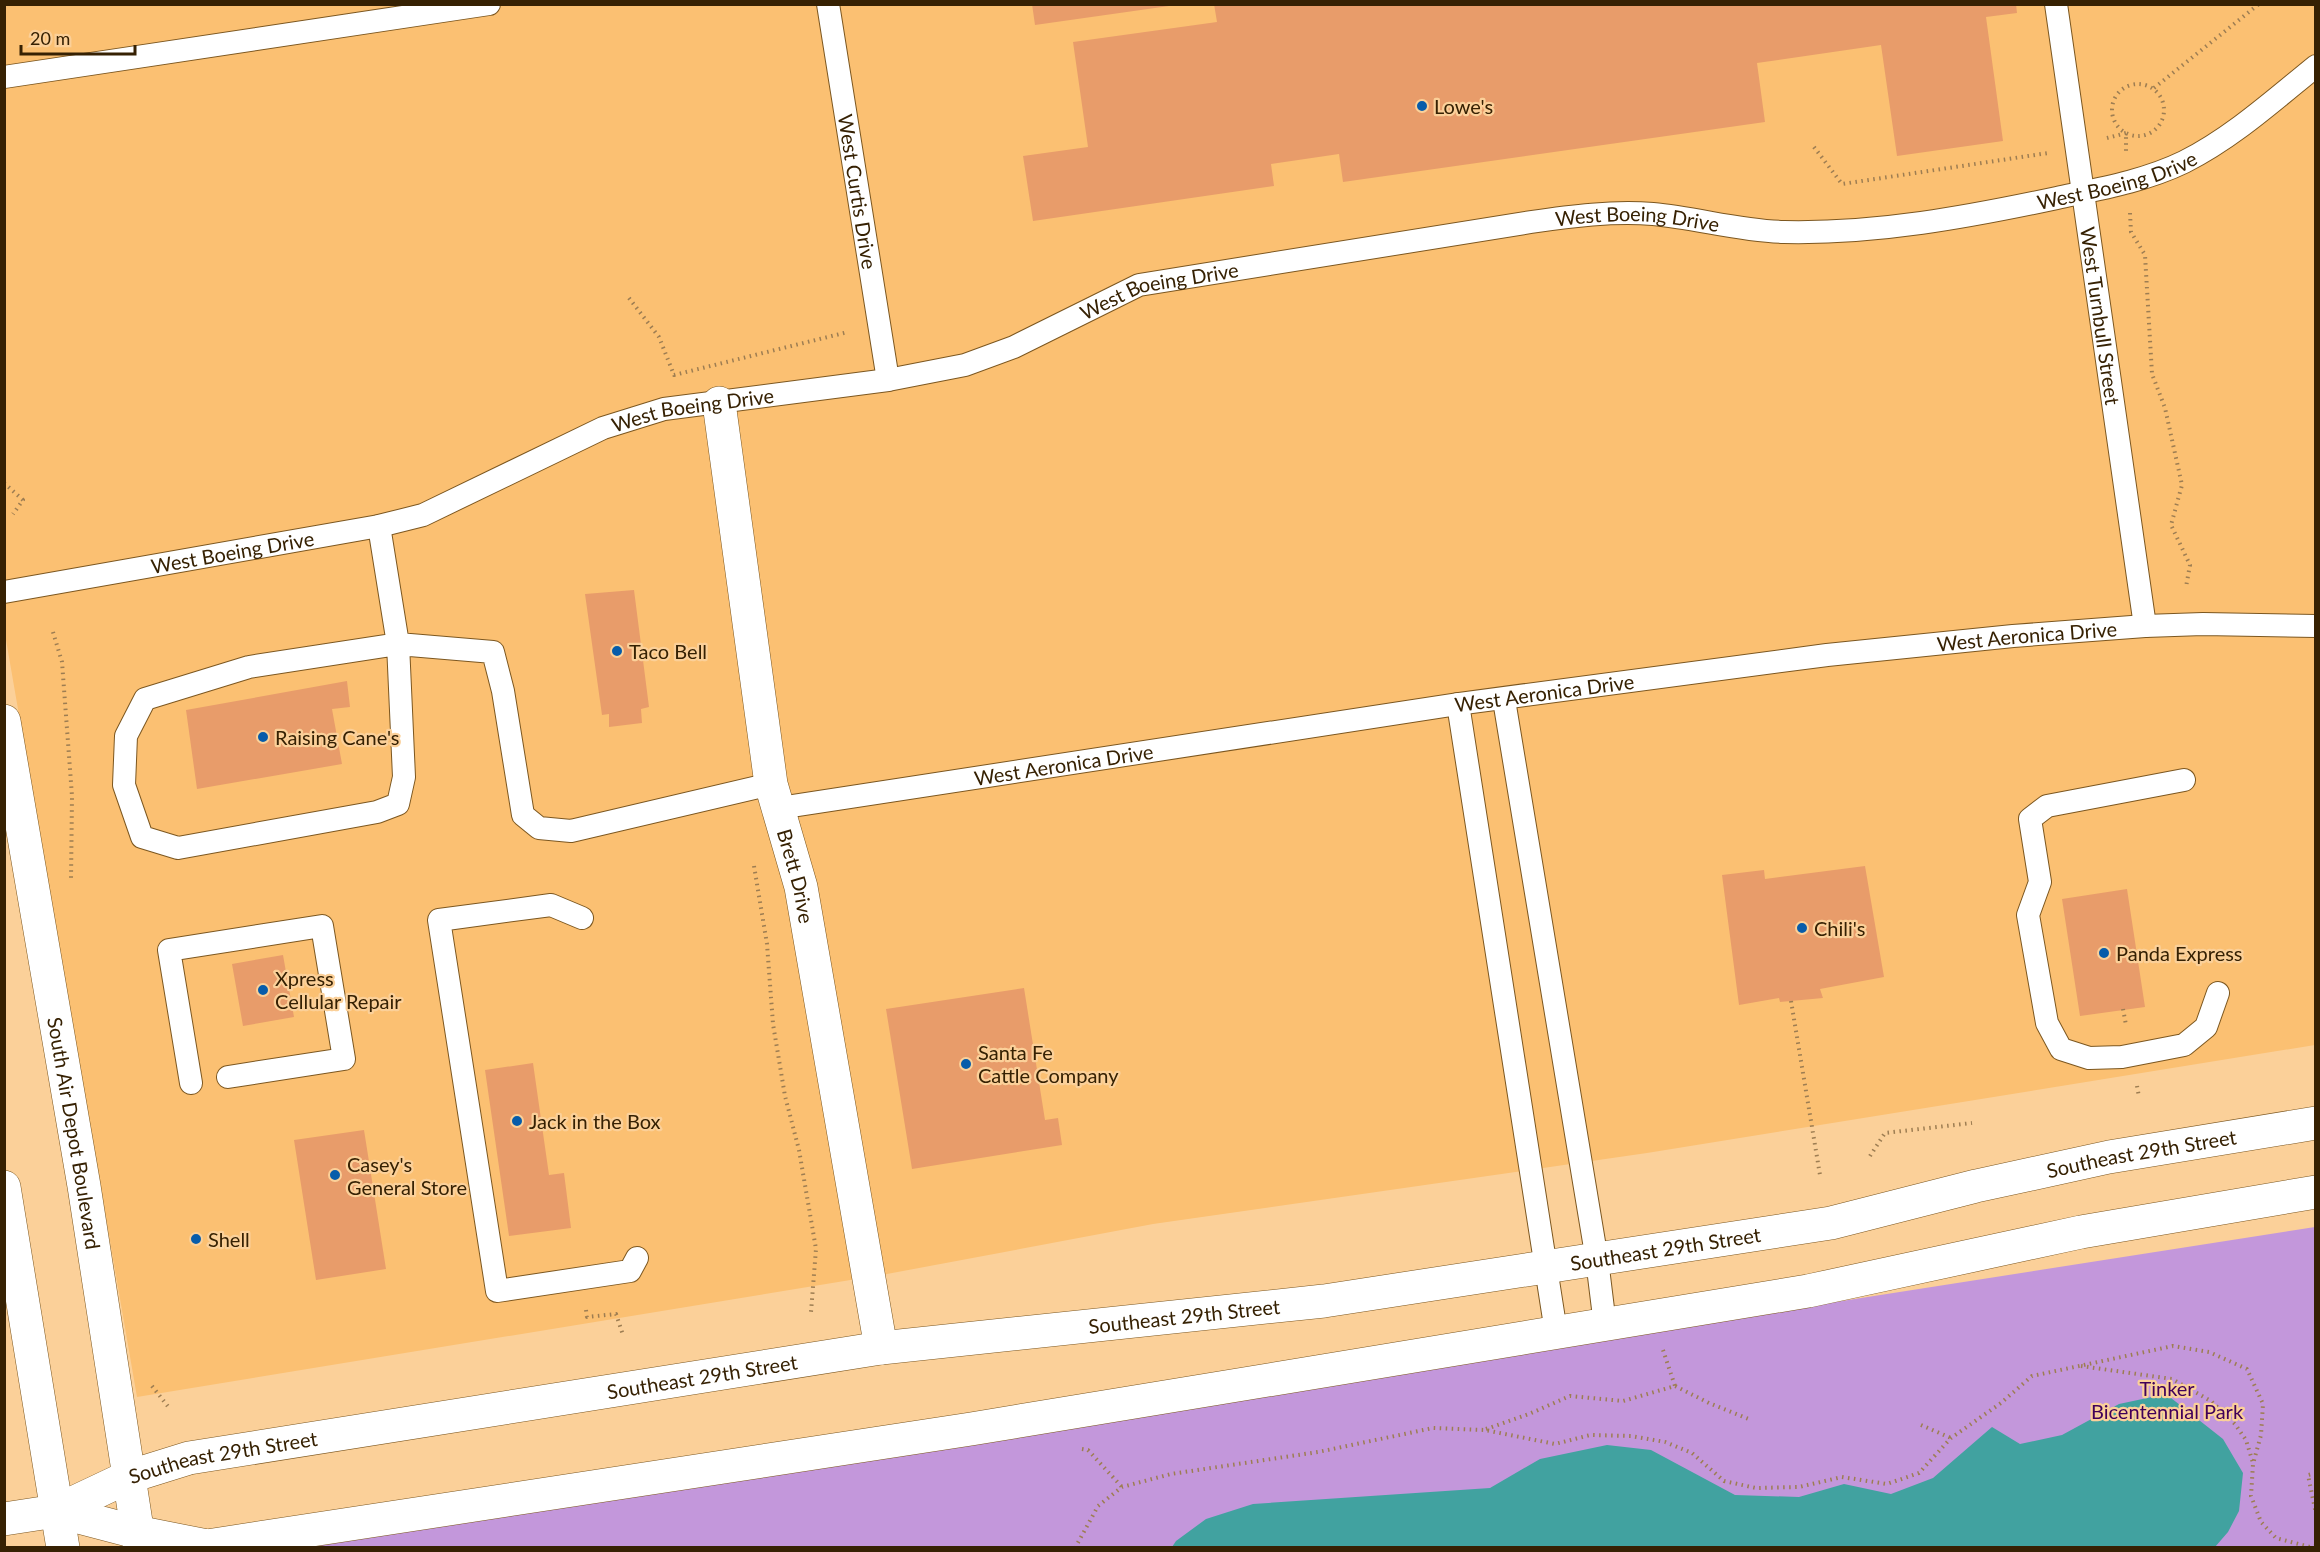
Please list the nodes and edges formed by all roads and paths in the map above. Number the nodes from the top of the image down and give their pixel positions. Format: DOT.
graph roads {
  1 [pos="489,4"];
  2 [pos="828,4"];
  3 [pos="2056,4"];
  4 [pos="2259,4"];
  5 [pos="2316,66"];
  6 [pos="4,77"];
  7 [pos="2154,88"];
  8 [pos="2126,133"];
  9 [pos="2077,146"];
  10 [pos="1814,147"];
  11 [pos="2128,182"];
  12 [pos="2083,193"];
  13 [pos="629,298"];
  14 [pos="879,324"];
  15 [pos="888,380"];
  16 [pos="719,403"];
  17 [pos="4,483"];
  18 [pos="13,514"];
  19 [pos="379,526"];
  20 [pos="2186,587"];
  21 [pos="4,592"];
  22 [pos="2145,626"];
  23 [pos="2316,626"];
  24 [pos="398,644"];
  25 [pos="1504,700"];
  26 [pos="1458,704"];
  27 [pos="4,721"];
  28 [pos="2184,780"];
  29 [pos="775,796"];
  30 [pos="753,860"];
  31 [pos="582,918"];
  32 [pos="2218,993"];
  33 [pos="1791,1001"];
  34 [pos="228,1077"];
  35 [pos="191,1083"];
  36 [pos="1972,1123"];
  37 [pos="2316,1123"];
  38 [pos="1870,1156"];
  39 [pos="1820,1175"];
  40 [pos="4,1187"];
  41 [pos="2316,1192"];
  42 [pos="637,1258"];
  43 [pos="1597,1260"];
  44 [pos="1545,1267"];
  45 [pos="811,1312"];
  46 [pos="1605,1325"];
  47 [pos="1556,1332"];
  48 [pos="1661,1343"];
  49 [pos="881,1348"];
  50 [pos="2077,1365"];
  51 [pos="1676,1386"];
  52 [pos="2316,1410"];
  53 [pos="2316,1416"];
  54 [pos="1751,1420"];
  55 [pos="1921,1425"];
  56 [pos="1485,1430"];
  57 [pos="1951,1438"];
  58 [pos="2253,1464"];
  59 [pos="2316,1473"];
  60 [pos="129,1477"];
  61 [pos="56,1511"];
  62 [pos="2316,1514"];
  63 [pos="4,1519"];
  64 [pos="138,1540"];
  65 [pos="2316,1546"];
  66 [pos="63,1548"];
  67 [pos="1075,1548"];
  1 -- 6 [label="lane"];
  2 -- 14 [label="lane, West Curtis Drive"];
  3 -- 9 [label="lane, West Turnbull Street"];
  4 -- 7 [label="path"];
  5 -- 11 [label="lane, West Boeing Drive"];
  7 -- 8 [label="path"];
  7 -- 8 [label="path"];
  8 -- 9 [label="path"];
  8 -- 11 [label="path"];
  9 -- 10 [label="path"];
  9 -- 12 [label="lane, West Turnbull Street"];
  11 -- 12 [label="lane, West Boeing Drive"];
  11 -- 20 [label="path"];
  12 -- 15 [label="lane, West Boeing Drive"];
  12 -- 22 [label="lane, West Turnbull Street"];
  13 -- 14 [label="path"];
  14 -- 15 [label="lane, West Curtis Drive"];
  15 -- 16 [label="lane, West Boeing Drive"];
  16 -- 19 [label="lane, West Boeing Drive"];
  16 -- 29 [label="main road, Brett Drive"];
  17 -- 18 [label="path"];
  19 -- 21 [label="lane, West Boeing Drive"];
  19 -- 24 [label="lane"];
  22 -- 23 [label="lane, West Aeronica Drive"];
  22 -- 25 [label="lane, West Aeronica Drive"];
  24 -- 24 [label="lane"];
  24 -- 29 [label="lane, West Aeronica Drive"];
  25 -- 26 [label="lane, West Aeronica Drive"];
  25 -- 43 [label="lane"];
  26 -- 29 [label="lane, West Aeronica Drive"];
  26 -- 44 [label="lane"];
  27 -- 60 [label="main road, South Air Depot Boulevard"];
  28 -- 32 [label="lane"];
  29 -- 49 [label="main road, Brett Drive"];
  30 -- 45 [label="path"];
  31 -- 42 [label="lane"];
  33 -- 39 [label="path"];
  34 -- 35 [label="lane"];
  36 -- 38 [label="path"];
  37 -- 43 [label="main road, Southeast 29th Street"];
  40 -- 61 [label="main road"];
  41 -- 46 [label="main road, Southeast 29th Street"];
  43 -- 44 [label="main road, Southeast 29th Street"];
  43 -- 46 [label="lane"];
  44 -- 47 [label="lane"];
  44 -- 49 [label="main road, Southeast 29th Street"];
  46 -- 47 [label="main road, Southeast 29th Street"];
  47 -- 64 [label="main road, Southeast 29th Street"];
  48 -- 51 [label="path"];
  49 -- 60 [label="main road, Southeast 29th Street"];
  50 -- 57 [label="path"];
  50 -- 58 [label="path"];
  50 -- 58 [label="path"];
  51 -- 54 [label="path"];
  51 -- 56 [label="path"];
  52 -- 53 [label="path"];
  55 -- 57 [label="path"];
  56 -- 57 [label="path"];
  56 -- 67 [label="path"];
  58 -- 65 [label="path"];
  59 -- 62 [label="path"];
  60 -- 61 [label="main road, Southeast 29th Street"];
  60 -- 64 [label="main road, South Air Depot Boulevard"];
  61 -- 63 [label="main road, Southeast 29th Street"];
  61 -- 64 [label="main road, Southeast 29th Street"];
  61 -- 66 [label="main road"];
}
